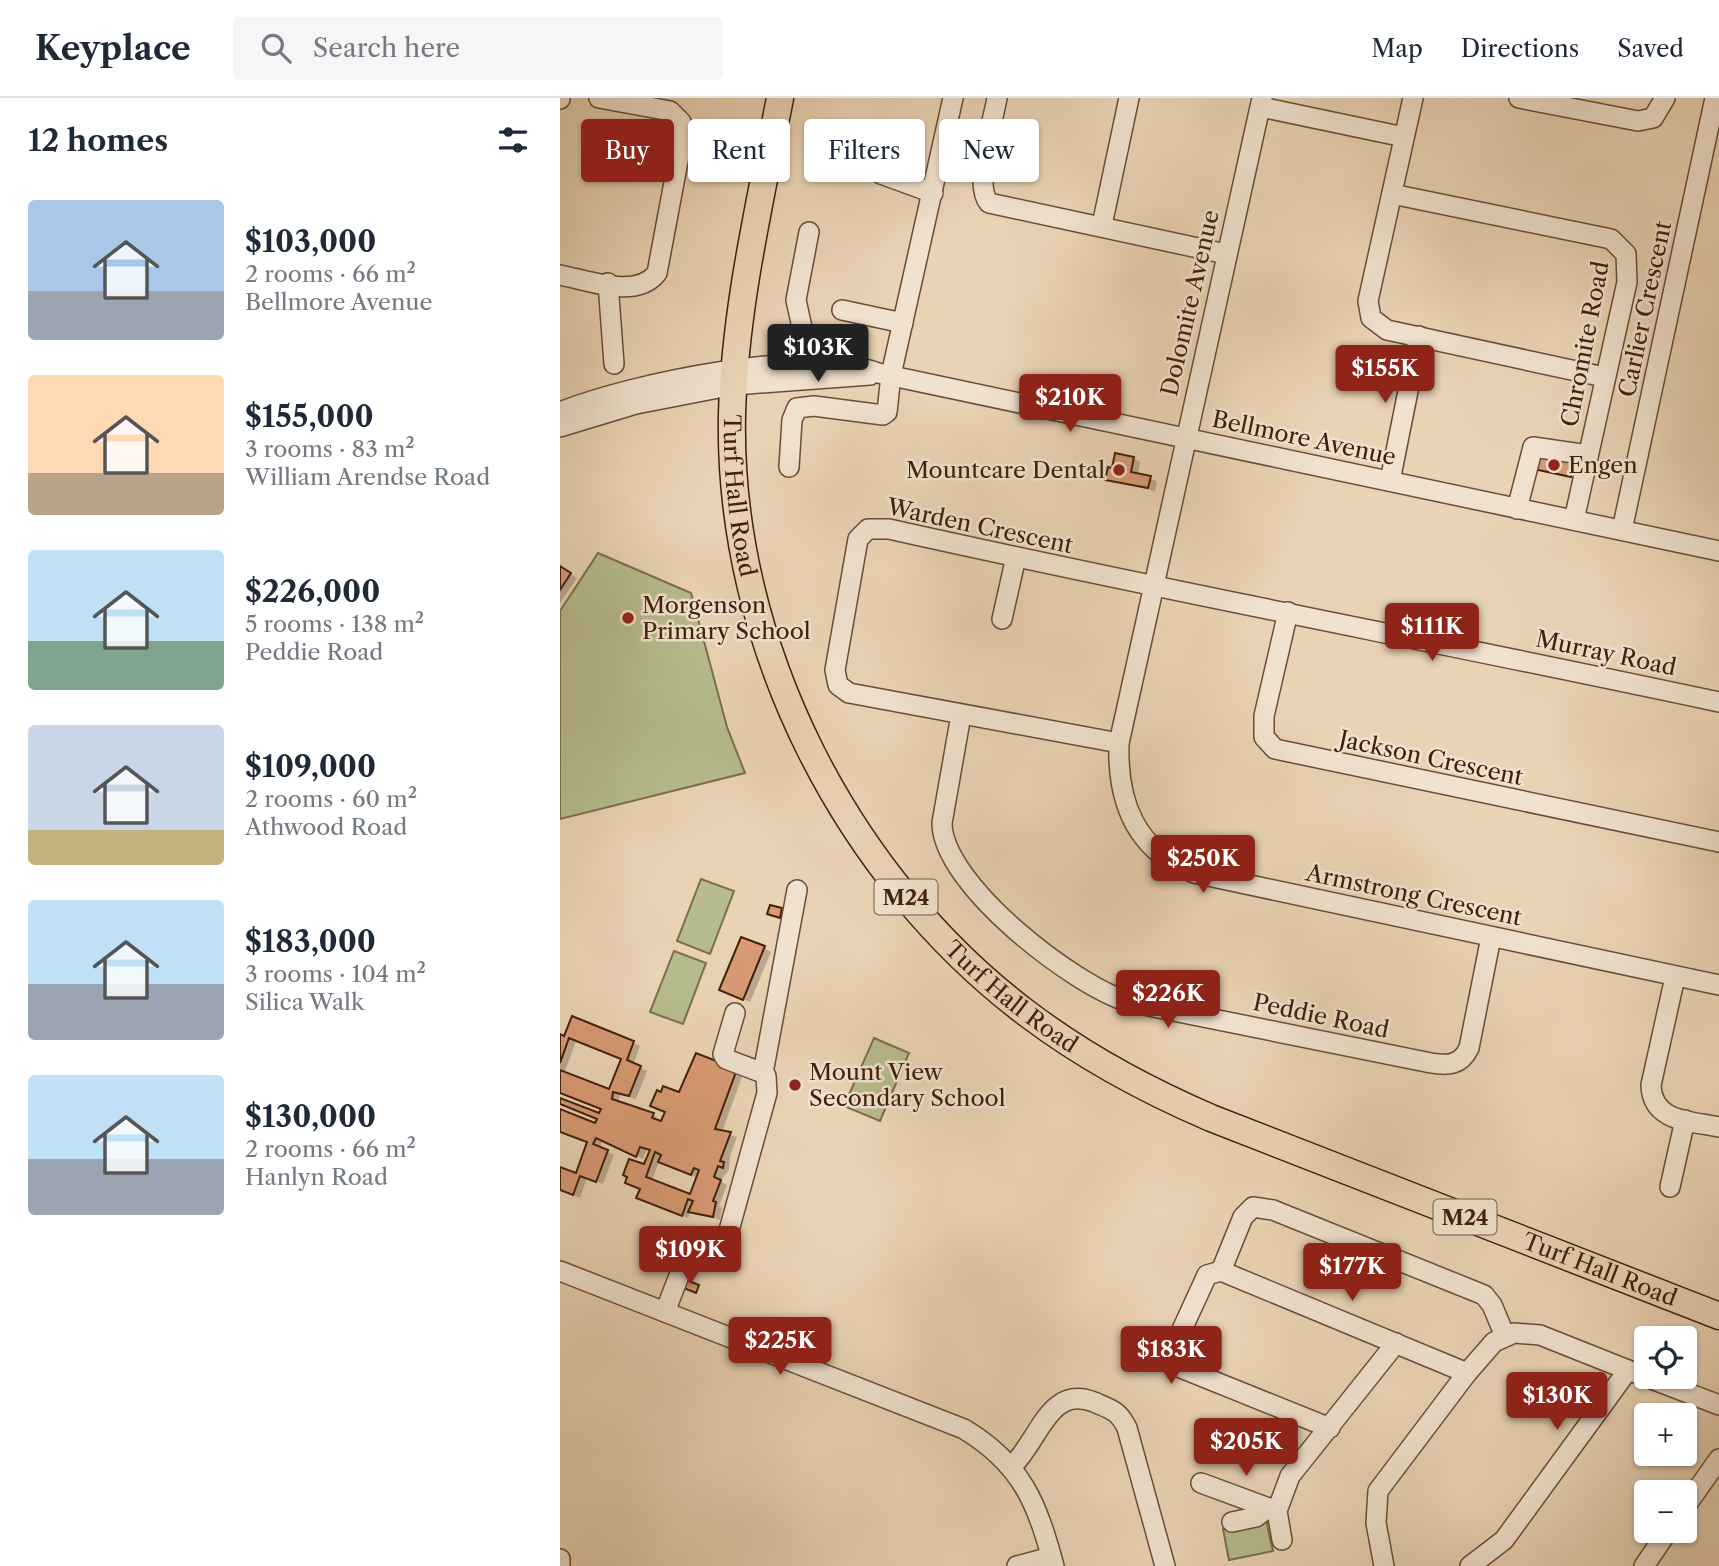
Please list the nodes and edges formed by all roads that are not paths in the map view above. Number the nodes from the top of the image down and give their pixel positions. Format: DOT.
graph roads {
  1 [pos="599,98"];
  2 [pos="780,98"];
  3 [pos="953,98"];
  4 [pos="997,98"];
  5 [pos="1129,98"];
  6 [pos="1413,98"];
  7 [pos="1519,98"];
  8 [pos="1665,98"];
  9 [pos="1715,98"];
  10 [pos="1261,103"];
  11 [pos="1404,137"];
  12 [pos="904,182"];
  13 [pos="933,192"];
  14 [pos="1392,194"];
  15 [pos="1102,225"];
  16 [pos="809,232"];
  17 [pos="1226,254"];
  18 [pos="560,275"];
  19 [pos="608,283"];
  20 [pos="842,310"];
  21 [pos="903,323"];
  22 [pos="1419,337"];
  23 [pos="614,364"];
  24 [pos="810,364"];
  25 [pos="885,374"];
  26 [pos="734,377"];
  27 [pos="1604,377"];
  28 [pos="560,412"];
  29 [pos="560,427"];
  30 [pos="1186,438"];
  31 [pos="1587,459"];
  32 [pos="789,467"];
  33 [pos="1390,481"];
  34 [pos="1523,510"];
  35 [pos="1574,520"];
  36 [pos="1622,530"];
  37 [pos="1719,551"];
  38 [pos="1016,558"];
  39 [pos="1153,588"];
  40 [pos="1288,612"];
  41 [pos="1002,619"];
  42 [pos="1719,702"];
  43 [pos="961,715"];
  44 [pos="1119,743"];
  45 [pos="1719,842"];
  46 [pos="797,890"];
  47 [pos="1492,937"];
  48 [pos="1675,977"];
  49 [pos="1719,985"];
  50 [pos="736,1013"];
  51 [pos="763,1073"];
  52 [pos="1685,1120"];
  53 [pos="1719,1127"];
  54 [pos="1670,1187"];
  55 [pos="560,1271"];
  56 [pos="1221,1271"];
  57 [pos="665,1312"];
  58 [pos="1719,1316"];
  59 [pos="1505,1336"];
  60 [pos="1396,1343"];
  61 [pos="1628,1370"];
  62 [pos="1467,1373"];
  63 [pos="1719,1405"];
  64 [pos="1330,1428"];
  65 [pos="1719,1459"];
  66 [pos="1012,1466"];
  67 [pos="1201,1483"];
  68 [pos="1697,1490"];
  69 [pos="1273,1509"];
  70 [pos="1232,1522"];
  71 [pos="1282,1540"];
  72 [pos="1659,1543"];
  73 [pos="560,1559"];
  74 [pos="1053,1561"];
  75 [pos="560,1566"];
  76 [pos="1017,1566"];
  77 [pos="1165,1566"];
  78 [pos="1384,1566"];
  79 [pos="1470,1566"];
  80 [pos="1643,1566"];
  1 -- 19 [label="street"];
  2 -- 26 [label="main road, Turf Hall Road / M24"];
  3 -- 13 [label="street"];
  4 -- 15 [label="street"];
  5 -- 15 [label="street"];
  6 -- 11 [label="street"];
  7 -- 8 [label="street"];
  9 -- 36 [label="street, Carlier Crescent"];
  10 -- 11 [label="street"];
  10 -- 17 [label="street, Dolomite Avenue"];
  11 -- 14 [label="street"];
  12 -- 13 [label="street"];
  13 -- 21 [label="street"];
  14 -- 22 [label="street"];
  14 -- 27 [label="street, Chromite Road"];
  15 -- 17 [label="street"];
  16 -- 24 [label="street"];
  17 -- 30 [label="street, Dolomite Avenue"];
  18 -- 19 [label="street"];
  19 -- 23 [label="street"];
  20 -- 21 [label="street"];
  21 -- 25 [label="street"];
  22 -- 27 [label="street"];
  22 -- 33 [label="street"];
  24 -- 25 [label="street, Bellmore Avenue"];
  24 -- 26 [label="street, Bellmore Avenue"];
  25 -- 26 [label="street, Bellmore Avenue"];
  25 -- 30 [label="street, Bellmore Avenue"];
  25 -- 32 [label="street"];
  26 -- 28 [label="street"];
  26 -- 29 [label="street"];
  26 -- 58 [label="main road, Turf Hall Road / M24"];
  27 -- 31 [label="street, Chromite Road"];
  30 -- 33 [label="street, Bellmore Avenue"];
  30 -- 39 [label="street, Armstrong Crescent"];
  31 -- 34 [label="street"];
  31 -- 34 [label="street"];
  31 -- 35 [label="street, Chromite Road"];
  33 -- 34 [label="street, Bellmore Avenue"];
  34 -- 35 [label="street, Bellmore Avenue"];
  35 -- 36 [label="street, Bellmore Avenue"];
  36 -- 37 [label="street, Bellmore Avenue"];
  38 -- 39 [label="street, Warden Crescent"];
  38 -- 41 [label="street"];
  38 -- 43 [label="street, Warden Crescent"];
  39 -- 40 [label="street, Murray Road"];
  39 -- 44 [label="street, Armstrong Crescent"];
  40 -- 42 [label="street, Murray Road"];
  40 -- 45 [label="street, Jackson Crescent"];
  43 -- 44 [label="street, Warden Crescent"];
  43 -- 47 [label="street, Peddie Road"];
  44 -- 47 [label="street, Armstrong Crescent"];
  46 -- 51 [label="street"];
  47 -- 48 [label="street, Armstrong Crescent"];
  48 -- 49 [label="street, Armstrong Crescent"];
  48 -- 52 [label="street"];
  50 -- 51 [label="street"];
  51 -- 57 [label="street"];
  52 -- 53 [label="street"];
  52 -- 54 [label="street"];
  55 -- 57 [label="street"];
  56 -- 59 [label="street"];
  56 -- 60 [label="street"];
  56 -- 64 [label="street"];
  57 -- 66 [label="street"];
  59 -- 61 [label="street"];
  59 -- 62 [label="street"];
  60 -- 62 [label="street"];
  60 -- 64 [label="street"];
  61 -- 63 [label="street"];
  61 -- 79 [label="street"];
  62 -- 78 [label="street"];
  64 -- 69 [label="street"];
  65 -- 68 [label="street"];
  66 -- 74 [label="street"];
  66 -- 77 [label="street"];
  67 -- 69 [label="street"];
  69 -- 70 [label="street"];
  69 -- 71 [label="street"];
  72 -- 80 [label="street"];
  73 -- 75 [label="street"];
  74 -- 76 [label="street"];
}
